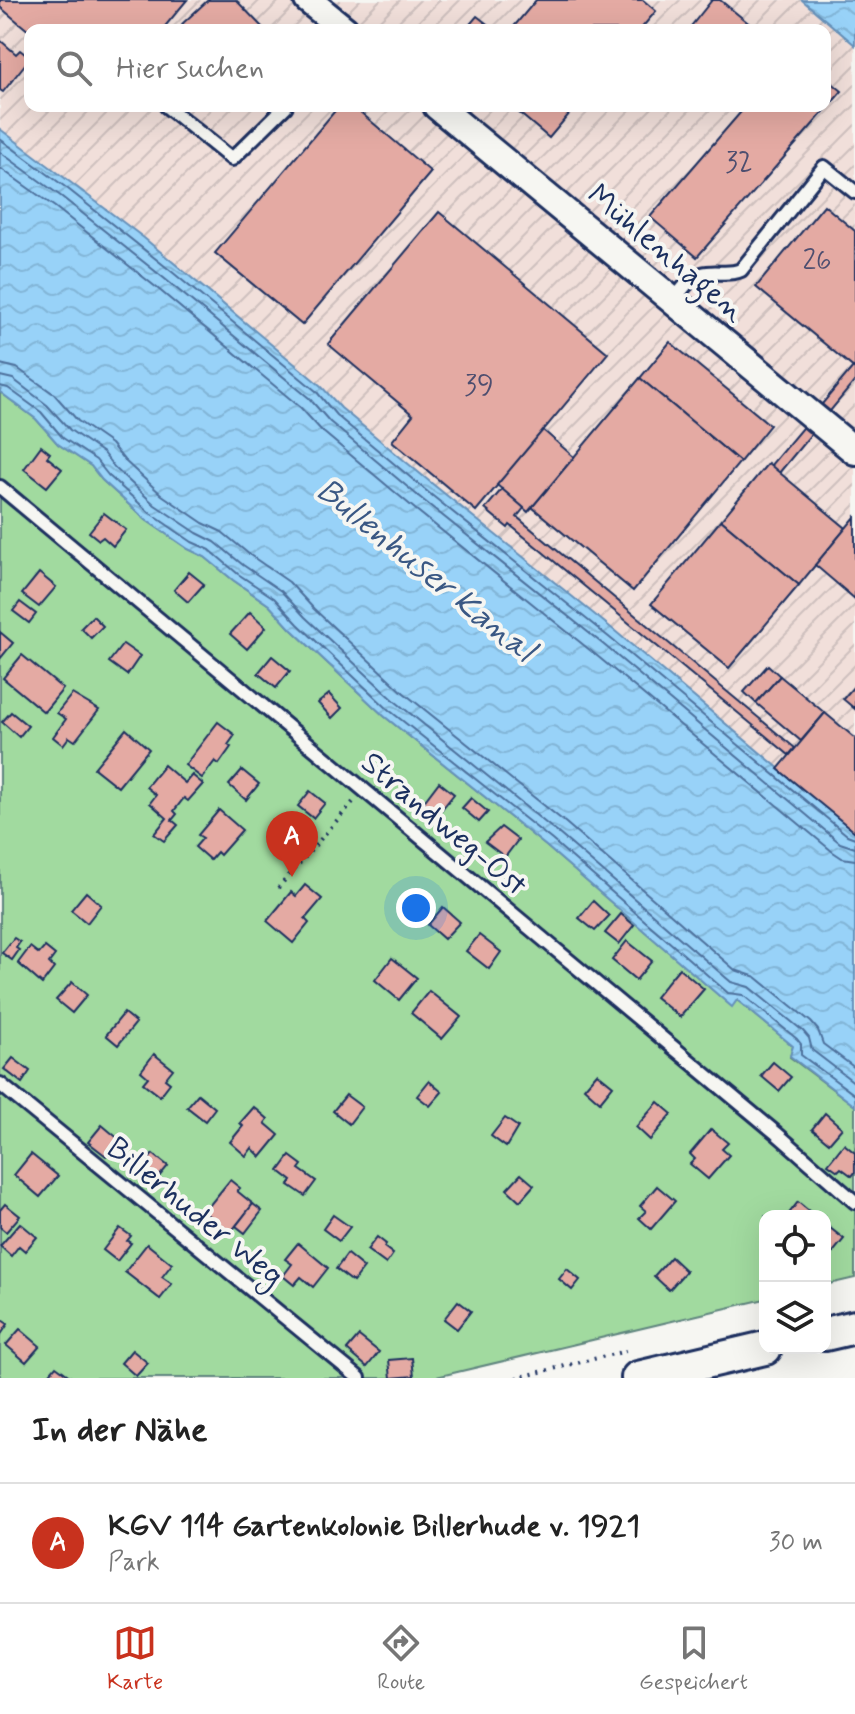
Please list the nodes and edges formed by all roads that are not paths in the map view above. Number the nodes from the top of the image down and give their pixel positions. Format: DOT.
graph roads {
  1 [pos="308,0"];
  2 [pos="338,24"];
  3 [pos="173,112"];
  4 [pos="280,112"];
  5 [pos="444,112"];
  6 [pos="855,192"];
  7 [pos="673,301"];
  8 [pos="855,451"];
  9 [pos="0,487"];
  10 [pos="0,1084"];
  11 [pos="855,1202"];
  12 [pos="855,1327"];
  13 [pos="831,1333"];
  14 [pos="759,1350"];
  15 [pos="695,1371"];
  16 [pos="359,1378"];
  17 [pos="638,1378"];
  1 -- 2 [label="street"];
  3 -- 4 [label="lane"];
  5 -- 7 [label="street, Mühlenhagen"];
  6 -- 7 [label="lane"];
  7 -- 8 [label="street, Mühlenhagen"];
  9 -- 11 [label="lane, Strandweg-Ost"];
  10 -- 16 [label="lane, Billerhuder Weg"];
  12 -- 13 [label="street"];
  14 -- 15 [label="street"];
  15 -- 17 [label="street"];
}
